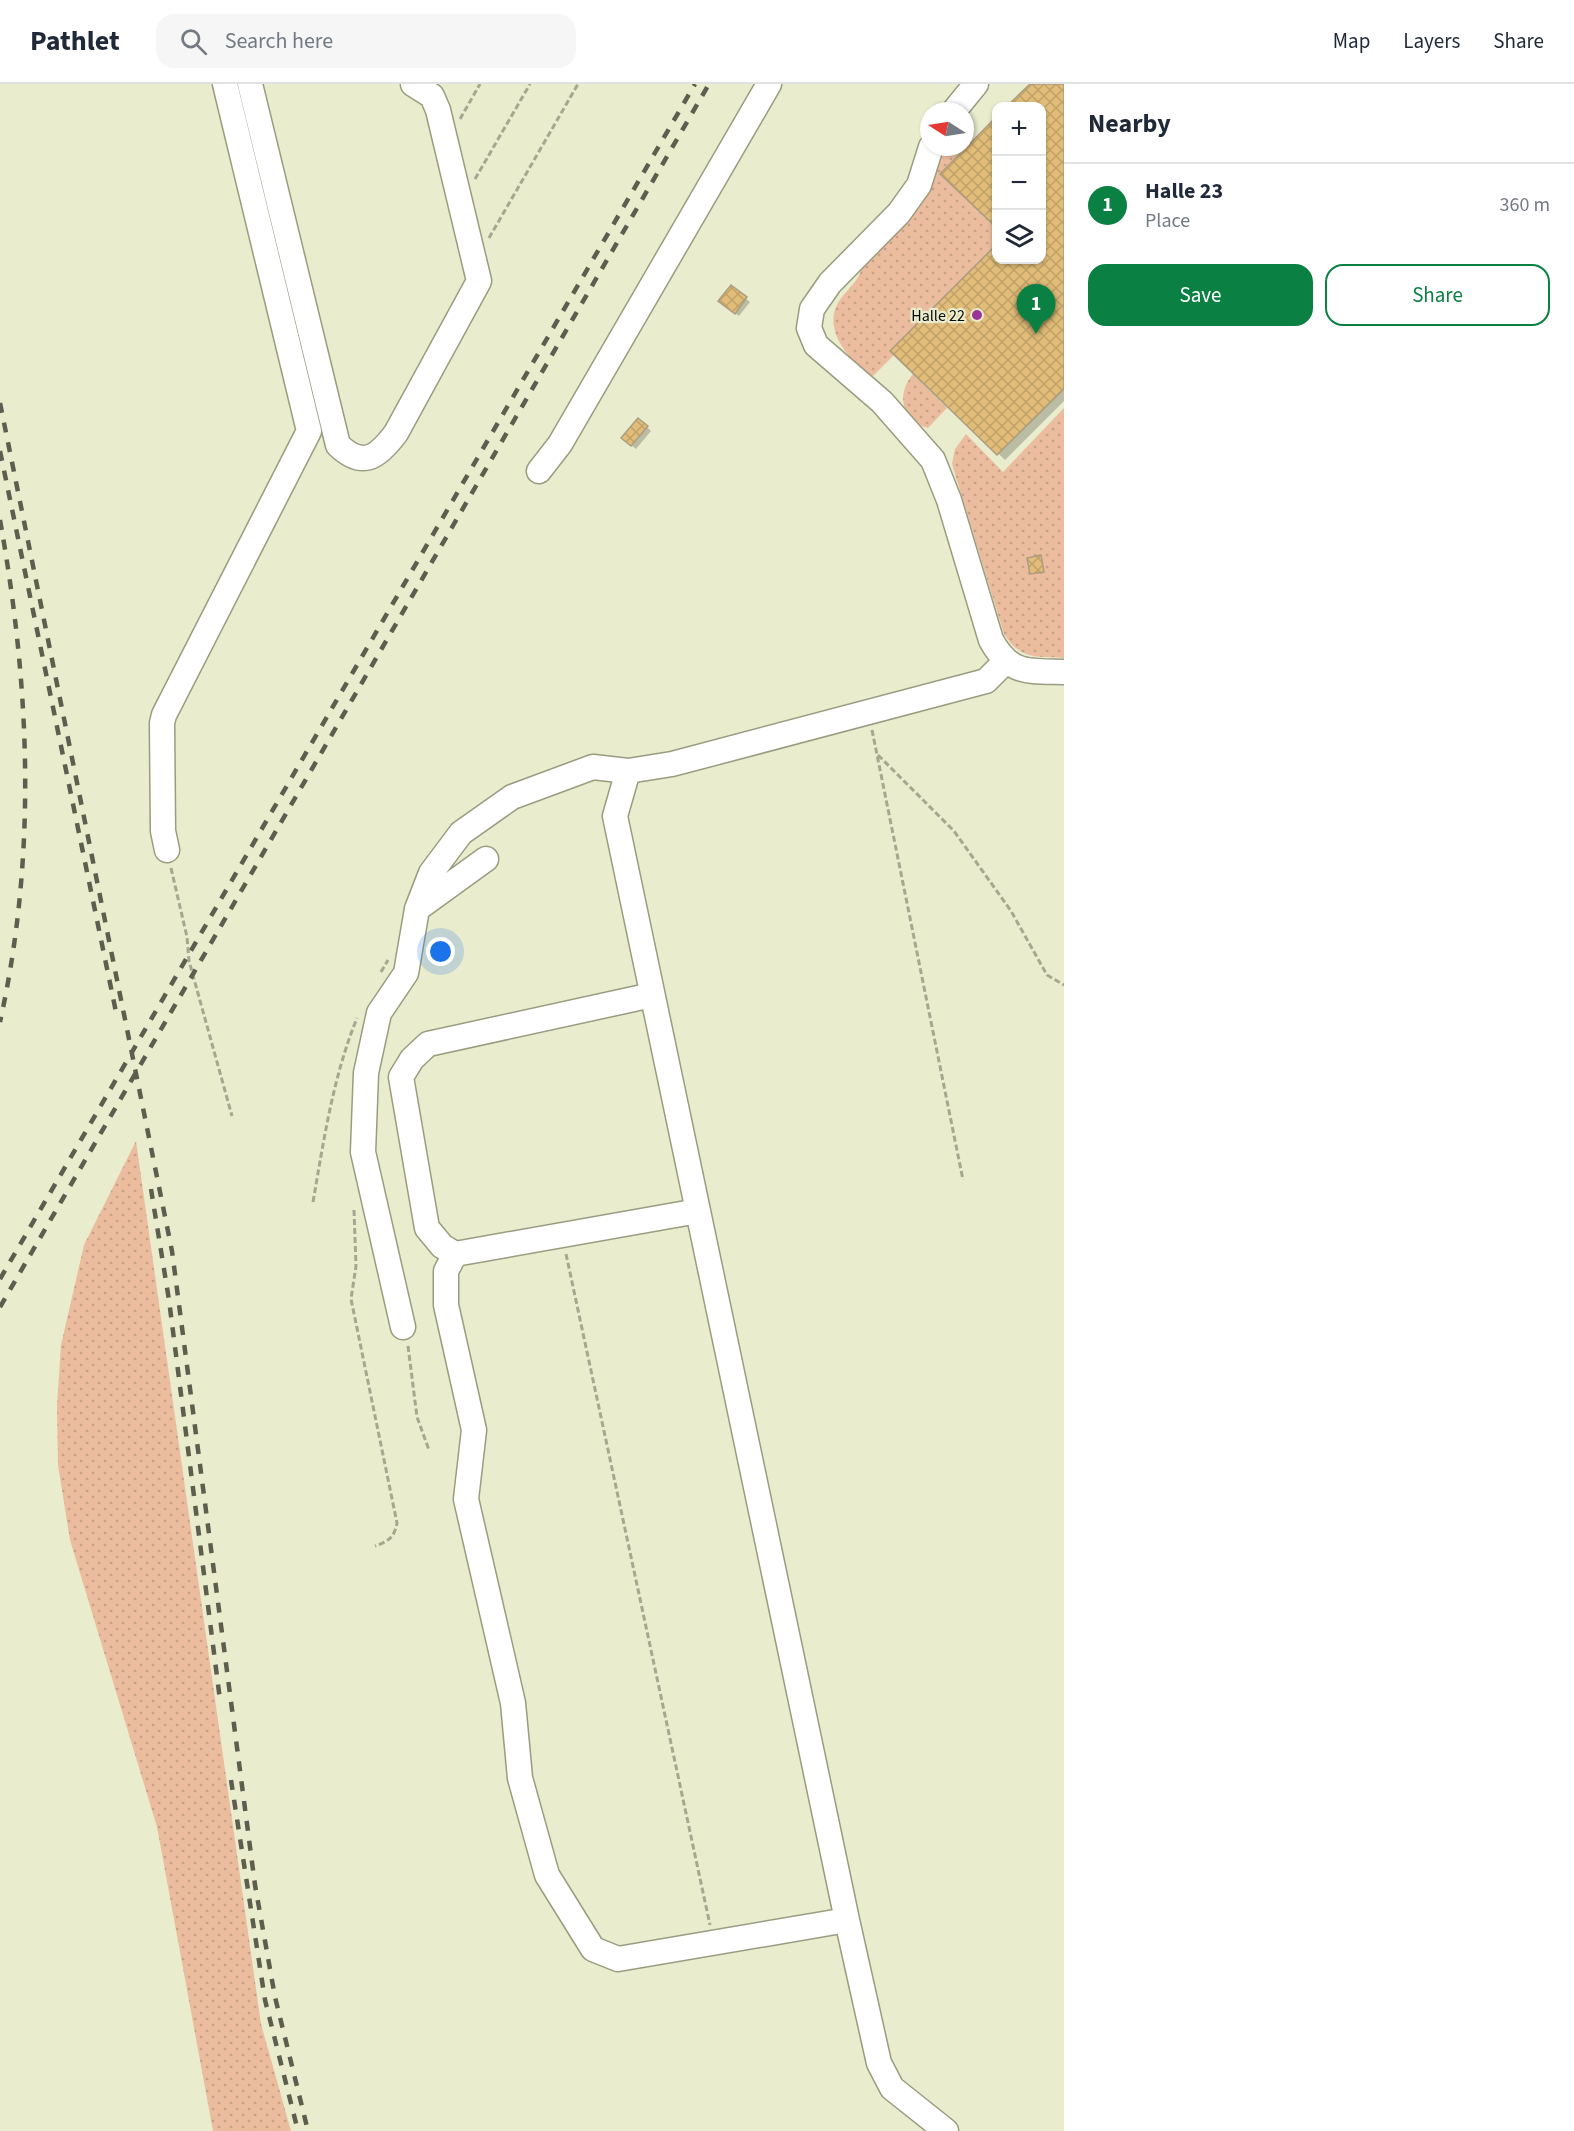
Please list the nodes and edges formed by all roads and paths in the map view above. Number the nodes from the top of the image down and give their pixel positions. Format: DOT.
graph roads {
  1 [pos="225,84"];
  2 [pos="250,84"];
  3 [pos="412,84"];
  4 [pos="480,84"];
  5 [pos="530,84"];
  6 [pos="578,84"];
  7 [pos="769,84"];
  8 [pos="976,84"];
  9 [pos="961,102"];
  10 [pos="446,144"];
  11 [pos="929,156"];
  12 [pos="460,204"];
  13 [pos="477,272"];
  14 [pos="539,471"];
  15 [pos="1006,662"];
  16 [pos="1064,672"];
  17 [pos="868,713"];
  18 [pos="877,754"];
  19 [pos="628,771"];
  20 [pos="167,849"];
  21 [pos="447,852"];
  22 [pos="486,859"];
  23 [pos="463,876"];
  24 [pos="417,909"];
  25 [pos="1064,985"];
  26 [pos="652,995"];
  27 [pos="231,1116"];
  28 [pos="963,1180"];
  29 [pos="354,1203"];
  30 [pos="698,1211"];
  31 [pos="562,1235"];
  32 [pos="455,1254"];
  33 [pos="403,1327"];
  34 [pos="429,1450"];
  35 [pos="375,1545"];
  36 [pos="847,1920"];
  37 [pos="714,1942"];
  38 [pos="946,2131"];
  1 -- 20 [label="lane"];
  2 -- 13 [label="lane"];
  3 -- 10 [label="lane"];
  4 -- 10 [label="path"];
  5 -- 12 [label="path"];
  6 -- 13 [label="path"];
  7 -- 14 [label="lane"];
  8 -- 9 [label="lane"];
  10 -- 12 [label="lane"];
  11 -- 15 [label="lane"];
  12 -- 13 [label="lane"];
  15 -- 16 [label="lane"];
  15 -- 17 [label="lane"];
  17 -- 18 [label="path"];
  17 -- 19 [label="lane"];
  18 -- 25 [label="path"];
  18 -- 28 [label="path"];
  19 -- 21 [label="lane"];
  19 -- 26 [label="lane"];
  20 -- 27 [label="path"];
  21 -- 23 [label="lane"];
  21 -- 24 [label="lane"];
  22 -- 23 [label="lane"];
  23 -- 24 [label="lane"];
  24 -- 33 [label="lane"];
  26 -- 30 [label="lane"];
  26 -- 32 [label="lane"];
  29 -- 35 [label="path"];
  30 -- 31 [label="lane"];
  30 -- 36 [label="lane"];
  31 -- 32 [label="lane"];
  31 -- 37 [label="path"];
  32 -- 37 [label="lane"];
  33 -- 34 [label="path"];
  36 -- 37 [label="lane"];
  36 -- 38 [label="lane"];
}
